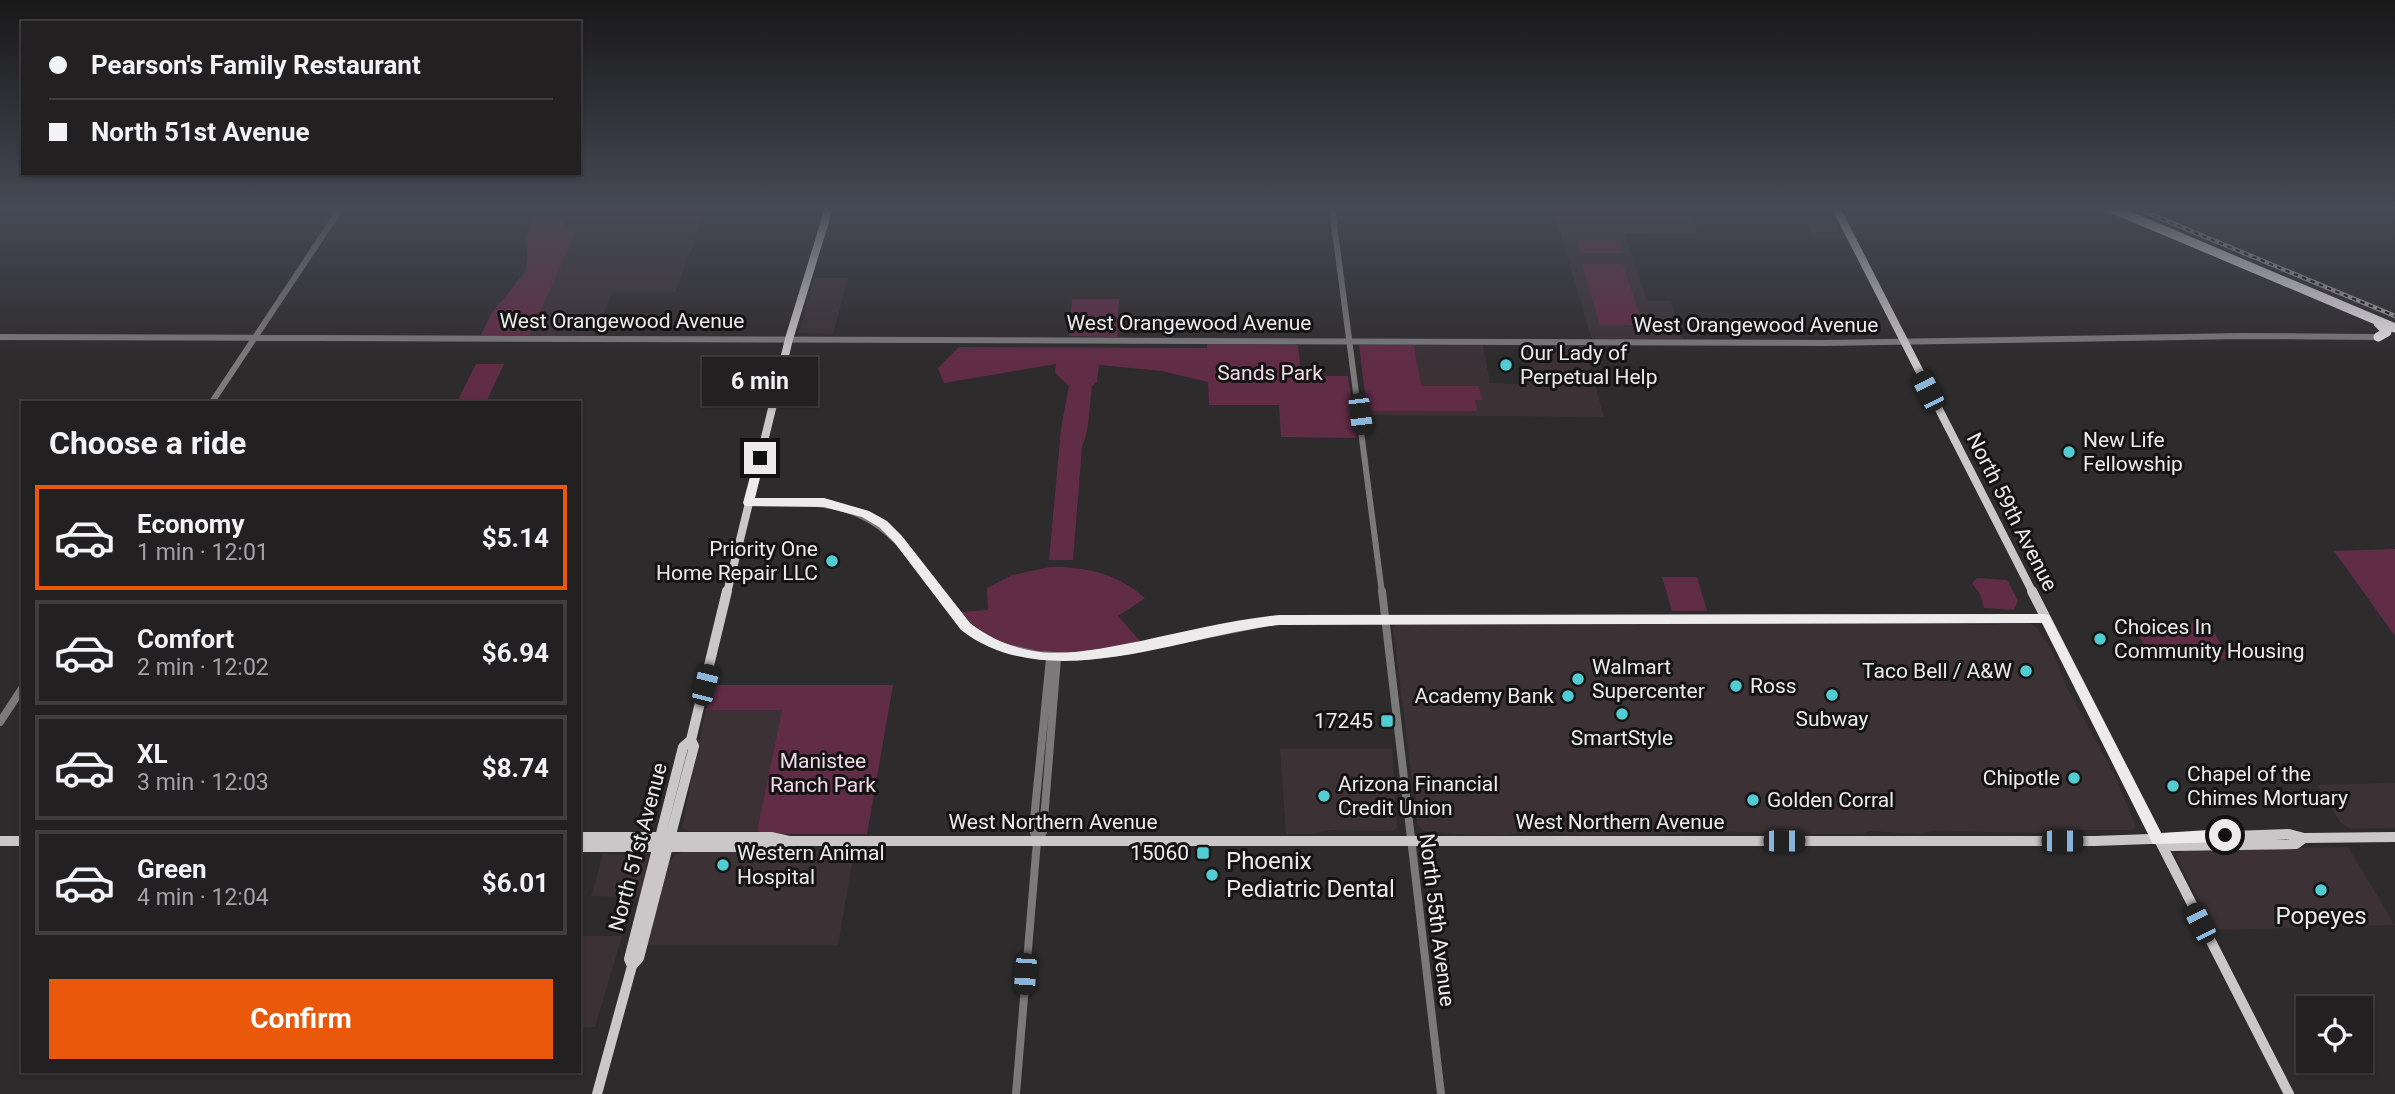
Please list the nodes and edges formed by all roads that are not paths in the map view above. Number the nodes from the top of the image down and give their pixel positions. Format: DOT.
graph roads {
  1 [pos="307,259"];
  2 [pos="813,259"];
  3 [pos="1339,259"];
  4 [pos="1862,259"];
  5 [pos="2233,259"];
  6 [pos="2243,259"];
  7 [pos="2307,290"];
  8 [pos="2395,325"];
  9 [pos="0,337"];
  10 [pos="255,337"];
  11 [pos="2378,337"];
  12 [pos="2395,338"];
  13 [pos="789,339"];
  14 [pos="1350,342"];
  15 [pos="1903,342"];
  16 [pos="213,401"];
  17 [pos="749,503"];
  18 [pos="2045,618"];
  19 [pos="1385,619"];
  20 [pos="1054,658"];
  21 [pos="21,690"];
  22 [pos="0,722"];
  23 [pos="581,837"];
  24 [pos="2395,837"];
  25 [pos="2158,840"];
  26 [pos="0,841"];
  27 [pos="21,841"];
  28 [pos="1037,841"];
  29 [pos="1409,841"];
  30 [pos="665,842"];
  31 [pos="581,847"];
  32 [pos="597,1094"];
  33 [pos="1016,1094"];
  34 [pos="1441,1094"];
  35 [pos="2289,1094"];
  1 -- 10 [label="street"];
  2 -- 13 [label="main road, North 51st Avenue"];
  3 -- 14 [label="street, North 55th Avenue"];
  4 -- 15 [label="main road, North 59th Avenue"];
  5 -- 7 [label="highway"];
  6 -- 8 [label="highway"];
  7 -- 8 [label="highway"];
  7 -- 11 [label="highway"];
  9 -- 10 [label="street, West Orangewood Avenue"];
  10 -- 13 [label="street, West Orangewood Avenue"];
  10 -- 16 [label="street"];
  11 -- 12 [label="highway"];
  11 -- 15 [label="street, West Orangewood Avenue"];
  13 -- 14 [label="street, West Orangewood Avenue"];
  13 -- 17 [label="main road, North 51st Avenue"];
  14 -- 15 [label="street, West Orangewood Avenue"];
  14 -- 19 [label="street, North 55th Avenue"];
  15 -- 18 [label="main road, North 59th Avenue"];
  17 -- 20 [label="street"];
  17 -- 30 [label="main road, North 51st Avenue"];
  18 -- 19 [label="street"];
  18 -- 25 [label="main road, North 59th Avenue"];
  19 -- 20 [label="street"];
  19 -- 29 [label="street, North 55th Avenue"];
  20 -- 28 [label="street"];
  21 -- 22 [label="street"];
  23 -- 30 [label="main road, West Northern Avenue"];
  24 -- 25 [label="main road, West Northern Avenue"];
  25 -- 29 [label="main road, West Northern Avenue"];
  25 -- 35 [label="main road, North 59th Avenue"];
  26 -- 27 [label="main road"];
  28 -- 29 [label="main road, West Northern Avenue"];
  28 -- 30 [label="main road, West Northern Avenue"];
  28 -- 33 [label="street"];
  29 -- 34 [label="street, North 55th Avenue"];
  30 -- 31 [label="main road, West Northern Avenue"];
  30 -- 32 [label="main road, North 51st Avenue"];
}
